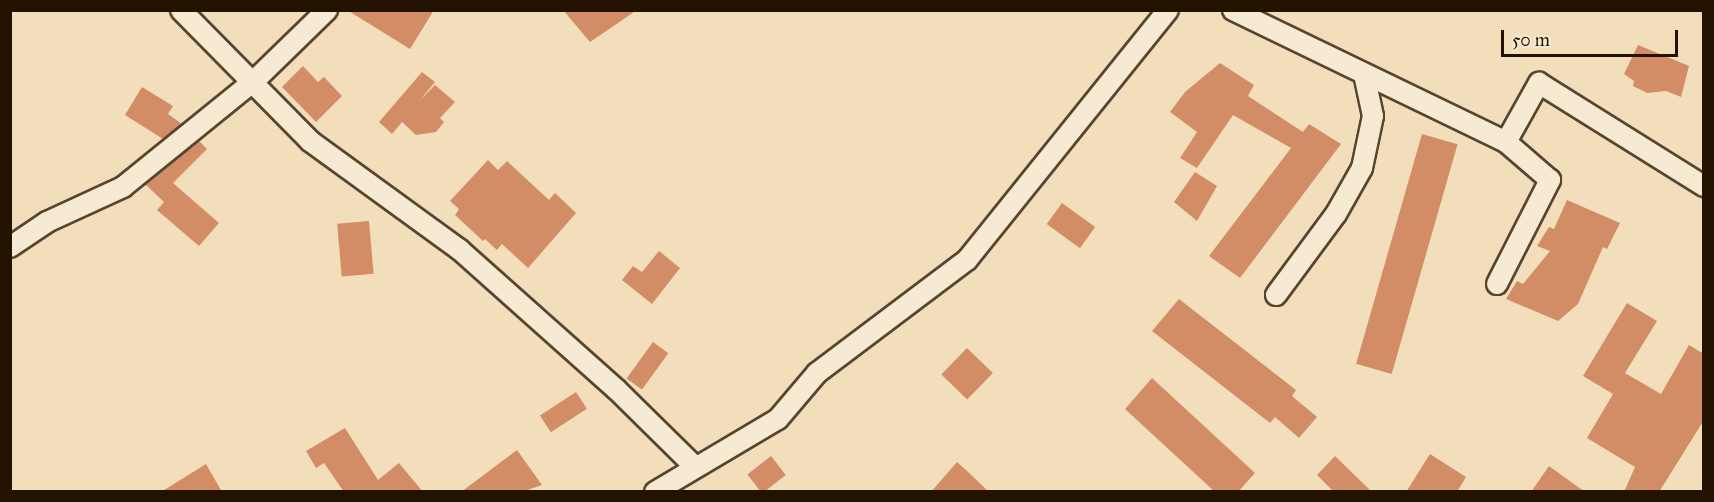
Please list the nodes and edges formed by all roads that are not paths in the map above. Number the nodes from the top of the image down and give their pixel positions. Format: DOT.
graph roads {
  1 [pos="181,10"];
  2 [pos="327,10"];
  3 [pos="1168,10"];
  4 [pos="1233,10"];
  5 [pos="1364,74"];
  6 [pos="254,81"];
  7 [pos="1506,142"];
  8 [pos="1704,186"];
  9 [pos="10,247"];
  10 [pos="1497,284"];
  11 [pos="1276,295"];
  12 [pos="694,466"];
  13 [pos="655,492"];
  1 -- 6 [label="street"];
  2 -- 6 [label="street"];
  3 -- 12 [label="street"];
  4 -- 5 [label="street"];
  5 -- 7 [label="street"];
  5 -- 11 [label="street"];
  6 -- 9 [label="street"];
  6 -- 12 [label="street"];
  7 -- 8 [label="street"];
  7 -- 10 [label="street"];
  12 -- 13 [label="street"];
}
